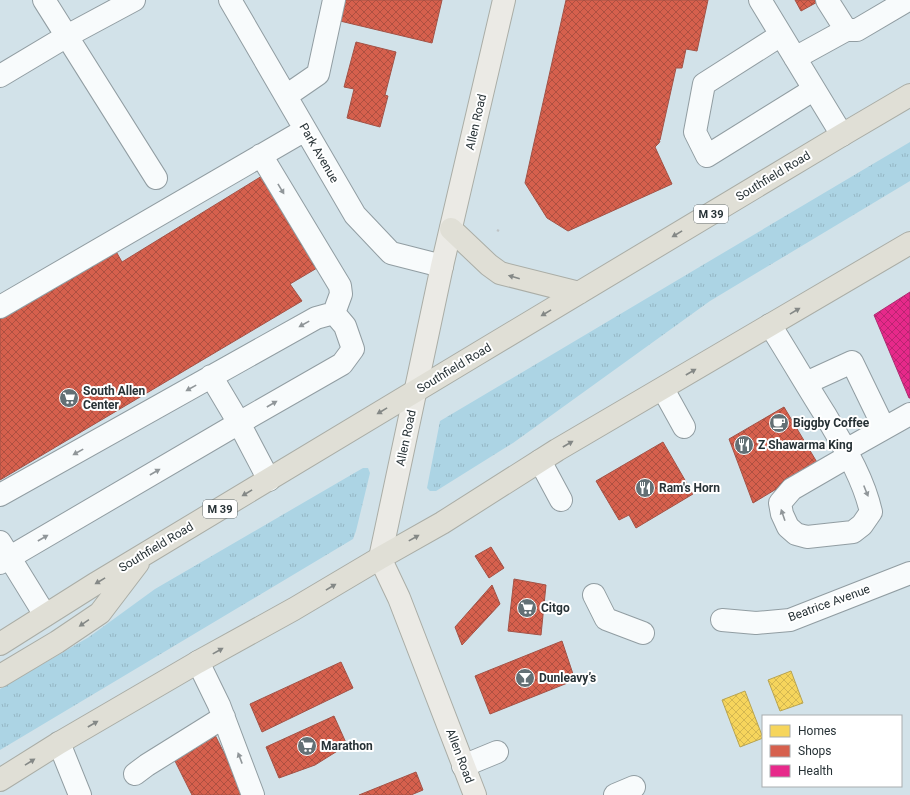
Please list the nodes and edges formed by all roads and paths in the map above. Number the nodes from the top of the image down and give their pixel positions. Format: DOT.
graph roads {
  1 [pos="44,0"];
  2 [pos="134,0"];
  3 [pos="230,0"];
  4 [pos="334,0"];
  5 [pos="504,0"];
  6 [pos="760,0"];
  7 [pos="827,0"];
  8 [pos="908,0"];
  9 [pos="846,30"];
  10 [pos="781,35"];
  11 [pos="67,36"];
  12 [pos="795,58"];
  13 [pos="0,76"];
  14 [pos="813,90"];
  15 [pos="286,96"];
  16 [pos="908,99"];
  17 [pos="305,130"];
  18 [pos="842,135"];
  19 [pos="261,155"];
  20 [pos="156,178"];
  21 [pos="451,229"];
  22 [pos="910,243"];
  23 [pos="442,266"];
  24 [pos="579,293"];
  25 [pos="0,307"];
  26 [pos="334,313"];
  27 [pos="770,325"];
  28 [pos="211,376"];
  29 [pos="806,383"];
  30 [pos="663,388"];
  31 [pos="416,391"];
  32 [pos="910,414"];
  33 [pos="239,423"];
  34 [pos="684,427"];
  35 [pos="884,428"];
  36 [pos="540,461"];
  37 [pos="269,480"];
  38 [pos="0,495"];
  39 [pos="561,500"];
  40 [pos="146,553"];
  41 [pos="3,554"];
  42 [pos="380,558"];
  43 [pos="910,573"];
  44 [pos="594,595"];
  45 [pos="46,615"];
  46 [pos="722,620"];
  47 [pos="643,633"];
  48 [pos="0,644"];
  49 [pos="198,662"];
  50 [pos="0,676"];
  51 [pos="224,718"];
  52 [pos="59,743"];
  53 [pos="497,752"];
  54 [pos="463,766"];
  55 [pos="135,774"];
  56 [pos="0,780"];
  57 [pos="80,795"];
  58 [pos="253,795"];
  59 [pos="475,795"];
  1 -- 11 [label="street"];
  2 -- 11 [label="street"];
  3 -- 15 [label="street, Park Avenue"];
  4 -- 15 [label="street"];
  5 -- 21 [label="main road, Allen Road"];
  6 -- 10 [label="street"];
  7 -- 9 [label="street"];
  8 -- 9 [label="street"];
  9 -- 12 [label="street"];
  10 -- 12 [label="street"];
  10 -- 14 [label="street"];
  11 -- 13 [label="street"];
  11 -- 20 [label="street"];
  12 -- 14 [label="street"];
  14 -- 18 [label="street"];
  15 -- 17 [label="street, Park Avenue"];
  16 -- 18 [label="highway, Southfield Road / M 39"];
  17 -- 19 [label="street"];
  17 -- 23 [label="street, Park Avenue"];
  18 -- 24 [label="highway, Southfield Road / M 39, one-way"];
  19 -- 25 [label="street"];
  19 -- 26 [label="street, one-way"];
  21 -- 23 [label="main road, Allen Road"];
  24 -- 21 [label="highway, one-way"];
  27 -- 22 [label="highway, one-way"];
  23 -- 31 [label="main road, Allen Road"];
  24 -- 31 [label="highway, Southfield Road / M 39, one-way"];
  26 -- 28 [label="street, one-way"];
  33 -- 26 [label="street, one-way"];
  27 -- 29 [label="street"];
  30 -- 27 [label="highway, one-way"];
  28 -- 33 [label="street"];
  28 -- 38 [label="street, one-way"];
  29 -- 35 [label="street"];
  29 -- 35 [label="street"];
  30 -- 34 [label="street"];
  36 -- 30 [label="highway, one-way"];
  31 -- 37 [label="highway, Southfield Road / M 39, one-way"];
  31 -- 42 [label="main road, Allen Road"];
  32 -- 35 [label="street"];
  33 -- 37 [label="street"];
  41 -- 33 [label="street, one-way"];
  36 -- 39 [label="street"];
  42 -- 36 [label="highway, one-way"];
  37 -- 40 [label="highway, Southfield Road / M 39, one-way"];
  40 -- 45 [label="highway, Southfield Road / M 39, one-way"];
  40 -- 50 [label="highway, one-way"];
  41 -- 45 [label="street"];
  49 -- 42 [label="highway, one-way"];
  42 -- 54 [label="main road, Allen Road"];
  43 -- 46 [label="street, Beatrice Avenue"];
  44 -- 47 [label="street"];
  45 -- 48 [label="highway, Southfield Road / M 39"];
  49 -- 51 [label="street"];
  52 -- 49 [label="highway, one-way"];
  51 -- 55 [label="street"];
  58 -- 51 [label="street, one-way"];
  56 -- 52 [label="highway, one-way"];
  52 -- 57 [label="street"];
  53 -- 54 [label="street"];
  54 -- 59 [label="main road, Allen Road"];
}
